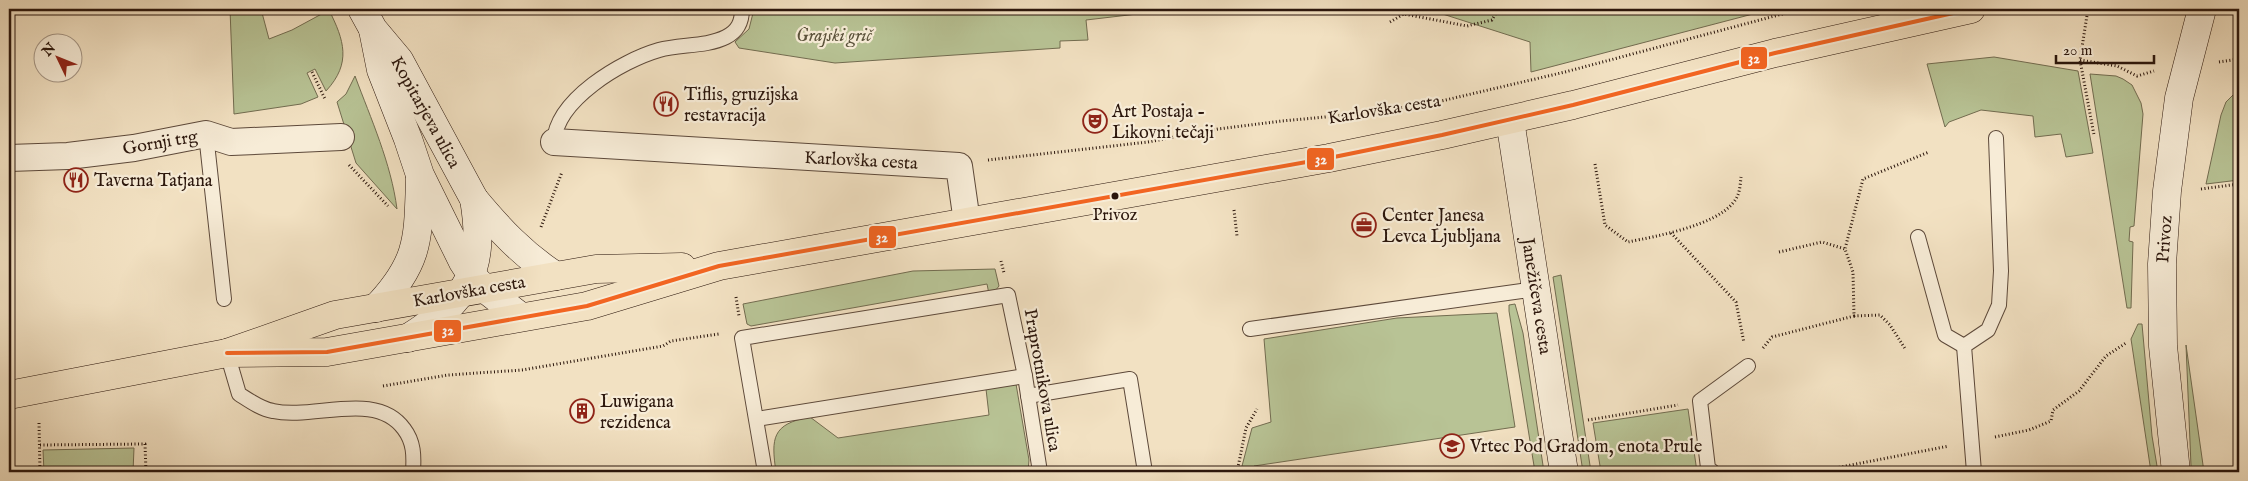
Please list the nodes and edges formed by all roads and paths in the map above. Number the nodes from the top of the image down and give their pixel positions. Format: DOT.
graph roads {
  1 [pos="742,9"];
  2 [pos="1498,9"];
  3 [pos="1802,9"];
  4 [pos="1971,9"];
  5 [pos="2088,9"];
  6 [pos="2202,9"];
  7 [pos="367,19"];
  8 [pos="1390,22"];
  9 [pos="2239,59"];
  10 [pos="2080,60"];
  11 [pos="2231,60"];
  12 [pos="312,72"];
  13 [pos="2150,72"];
  14 [pos="325,99"];
  15 [pos="1510,120"];
  16 [pos="206,134"];
  17 [pos="2094,135"];
  18 [pos="341,137"];
  19 [pos="1996,138"];
  20 [pos="564,143"];
  21 [pos="1928,152"];
  22 [pos="9,158"];
  23 [pos="1595,164"];
  24 [pos="959,166"];
  25 [pos="352,167"];
  26 [pos="420,174"];
  27 [pos="1741,177"];
  28 [pos="2239,184"];
  29 [pos="2200,189"];
  30 [pos="474,199"];
  31 [pos="390,209"];
  32 [pos="1234,210"];
  33 [pos="967,222"];
  34 [pos="540,227"];
  35 [pos="1671,233"];
  36 [pos="1237,236"];
  37 [pos="1918,238"];
  38 [pos="1845,249"];
  39 [pos="1779,252"];
  40 [pos="719,266"];
  41 [pos="556,276"];
  42 [pos="473,285"];
  43 [pos="1536,289"];
  44 [pos="736,297"];
  45 [pos="224,299"];
  46 [pos="376,308"];
  47 [pos="1854,316"];
  48 [pos="521,318"];
  49 [pos="1250,329"];
  50 [pos="741,332"];
  51 [pos="698,337"];
  52 [pos="408,338"];
  53 [pos="2126,343"];
  54 [pos="1964,346"];
  55 [pos="1906,350"];
  56 [pos="227,353"];
  57 [pos="1748,366"];
  58 [pos="1025,376"];
  59 [pos="382,387"];
  60 [pos="9,395"];
  61 [pos="1028,396"];
  62 [pos="1700,401"];
  63 [pos="1257,409"];
  64 [pos="758,419"];
  65 [pos="1587,420"];
  66 [pos="39,423"];
  67 [pos="1972,442"];
  68 [pos="40,445"];
  69 [pos="40,472"];
  70 [pos="146,472"];
  71 [pos="413,472"];
  72 [pos="765,472"];
  73 [pos="1040,472"];
  74 [pos="1145,472"];
  75 [pos="1237,472"];
  76 [pos="1564,472"];
  77 [pos="1713,472"];
  78 [pos="1815,472"];
  79 [pos="1974,472"];
  80 [pos="2176,472"];
  1 -- 20 [label="lane"];
  2 -- 8 [label="path"];
  3 -- 24 [label="path, Karlovška cesta"];
  4 -- 15 [label="main road, Karlovška cesta"];
  5 -- 10 [label="path"];
  6 -- 80 [label="main road, Privoz"];
  7 -- 26 [label="main road, Kopitarjeva ulica"];
  7 -- 30 [label="main road, Kopitarjeva ulica"];
  9 -- 11 [label="path"];
  10 -- 13 [label="path"];
  10 -- 17 [label="path"];
  12 -- 14 [label="path"];
  15 -- 33 [label="main road, Karlovška cesta"];
  15 -- 43 [label="main road, Janežičeva cesta"];
  16 -- 18 [label="street, Gornji trg"];
  16 -- 22 [label="street, Gornji trg"];
  16 -- 45 [label="lane"];
  19 -- 54 [label="lane"];
  20 -- 24 [label="street, Karlovška cesta"];
  20 -- 34 [label="path"];
  21 -- 38 [label="path"];
  23 -- 35 [label="path"];
  24 -- 33 [label="street"];
  25 -- 31 [label="path"];
  26 -- 42 [label="main road, Kopitarjeva ulica"];
  26 -- 46 [label="main road, Kopitarjeva ulica"];
  27 -- 35 [label="path"];
  28 -- 29 [label="path"];
  30 -- 41 [label="main road, Kopitarjeva ulica"];
  30 -- 42 [label="main road, Kopitarjeva ulica"];
  32 -- 36 [label="path"];
  33 -- 40 [label="main road, Karlovška cesta"];
  35 -- 57 [label="path"];
  37 -- 54 [label="lane"];
  38 -- 39 [label="path"];
  38 -- 47 [label="path"];
  40 -- 41 [label="main road, Karlovška cesta"];
  40 -- 48 [label="main road, Karlovška cesta"];
  41 -- 42 [label="main road, Karlovška cesta"];
  42 -- 46 [label="main road, Karlovška cesta"];
  42 -- 48 [label="main road, Kopitarjeva ulica"];
  42 -- 52 [label="main road"];
  43 -- 49 [label="lane"];
  43 -- 76 [label="main road, Janežičeva cesta"];
  44 -- 50 [label="path"];
  46 -- 56 [label="main road, Karlovška cesta"];
  47 -- 55 [label="path"];
  47 -- 57 [label="path"];
  48 -- 52 [label="main road, Karlovška cesta"];
  50 -- 58 [label="lane, Praprotnikova ulica"];
  50 -- 64 [label="lane"];
  51 -- 59 [label="path"];
  52 -- 56 [label="main road, Karlovška cesta"];
  53 -- 67 [label="path"];
  54 -- 67 [label="lane"];
  56 -- 60 [label="main road, Karlovška cesta"];
  56 -- 71 [label="lane"];
  57 -- 62 [label="lane"];
  58 -- 61 [label="lane, Praprotnikova ulica"];
  58 -- 64 [label="lane"];
  61 -- 73 [label="lane, Praprotnikova ulica"];
  61 -- 74 [label="lane"];
  62 -- 65 [label="path"];
  62 -- 77 [label="lane"];
  63 -- 75 [label="path"];
  64 -- 72 [label="lane"];
  66 -- 68 [label="path"];
  67 -- 78 [label="path"];
  67 -- 79 [label="lane"];
  68 -- 69 [label="path"];
  68 -- 70 [label="path"];
}
